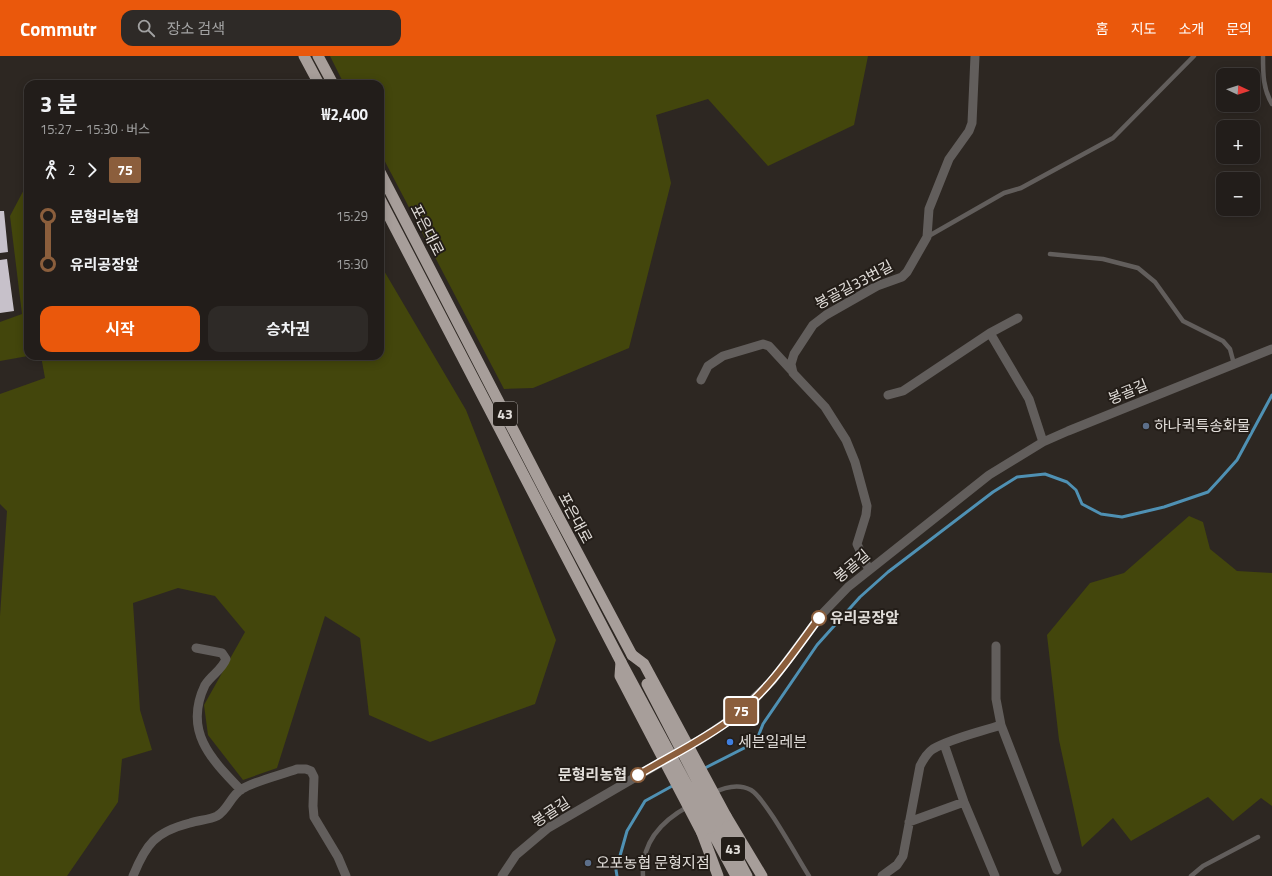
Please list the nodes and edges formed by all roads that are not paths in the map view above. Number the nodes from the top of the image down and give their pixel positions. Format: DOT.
graph roads {
  1 [pos="304,56"];
  2 [pos="318,56"];
  3 [pos="975,56"];
  4 [pos="1194,56"];
  5 [pos="1263,56"];
  6 [pos="317,80"];
  7 [pos="331,80"];
  8 [pos="1272,104"];
  9 [pos="384,180"];
  10 [pos="384,207"];
  11 [pos="927,237"];
  12 [pos="1050,254"];
  13 [pos="1018,318"];
  14 [pos="990,333"];
  15 [pos="1272,349"];
  16 [pos="1234,364"];
  17 [pos="794,373"];
  18 [pos="701,380"];
  19 [pos="888,395"];
  20 [pos="1044,442"];
  21 [pos="869,570"];
  22 [pos="996,646"];
  23 [pos="196,648"];
  24 [pos="1001,725"];
  25 [pos="944,744"];
  26 [pos="241,790"];
  27 [pos="964,802"];
  28 [pos="909,822"];
  29 [pos="714,825"];
  30 [pos="1258,837"];
  31 [pos="1058,870"];
  32 [pos="505,874"];
  33 [pos="132,876"];
  34 [pos="346,876"];
  35 [pos="498,876"];
  36 [pos="643,876"];
  37 [pos="718,876"];
  38 [pos="736,876"];
  39 [pos="747,876"];
  40 [pos="762,876"];
  41 [pos="809,876"];
  42 [pos="882,876"];
  43 [pos="995,876"];
  44 [pos="1191,876"];
  1 -- 6 [label="highway"];
  2 -- 7 [label="highway"];
  3 -- 11 [label="street, 봉골길33번길"];
  4 -- 11 [label="lane"];
  5 -- 8 [label="lane"];
  9 -- 29 [label="highway, 포은대로 / 43, bridge"];
  10 -- 29 [label="highway, 포은대로 / 43, bridge"];
  11 -- 17 [label="street, 봉골길33번길"];
  12 -- 16 [label="lane"];
  13 -- 14 [label="street"];
  14 -- 19 [label="street"];
  14 -- 20 [label="street"];
  15 -- 16 [label="street, 봉골길"];
  16 -- 20 [label="street, 봉골길"];
  17 -- 18 [label="street"];
  17 -- 21 [label="street"];
  20 -- 21 [label="street, 봉골길"];
  21 -- 32 [label="street, 봉골길"];
  22 -- 24 [label="street"];
  23 -- 26 [label="street"];
  24 -- 25 [label="street"];
  24 -- 31 [label="street"];
  25 -- 27 [label="street"];
  25 -- 28 [label="street"];
  26 -- 33 [label="street"];
  26 -- 34 [label="street"];
  27 -- 28 [label="street"];
  27 -- 43 [label="street"];
  28 -- 42 [label="street"];
  29 -- 37 [label="highway"];
  29 -- 38 [label="highway, 43"];
  29 -- 39 [label="highway, 43"];
  29 -- 40 [label="highway"];
  30 -- 44 [label="lane"];
  32 -- 35 [label="street"];
  36 -- 41 [label="lane"];
}
